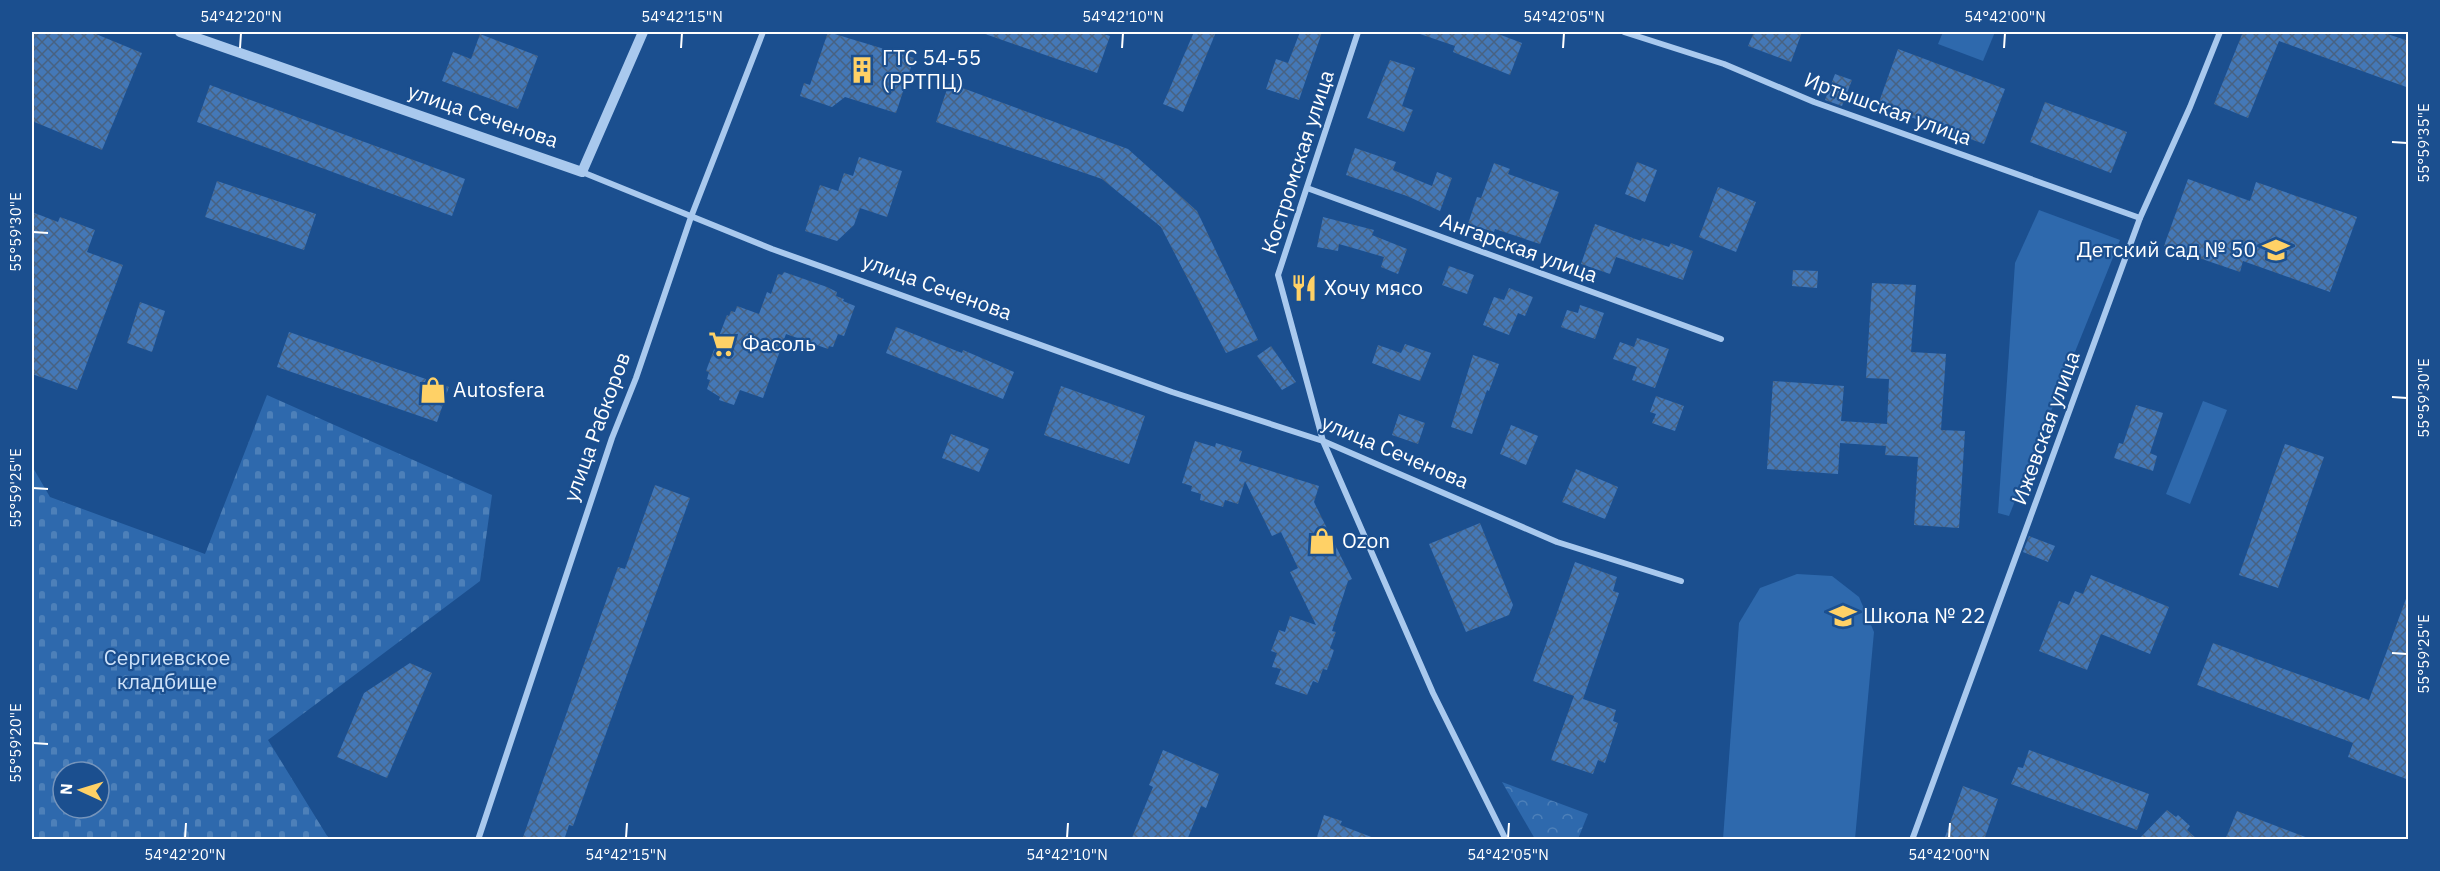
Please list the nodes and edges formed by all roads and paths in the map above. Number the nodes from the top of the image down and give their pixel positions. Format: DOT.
graph roads {
  1 [pos="180,32"];
  2 [pos="643,32"];
  3 [pos="763,32"];
  4 [pos="1358,32"];
  5 [pos="1624,32"];
  6 [pos="2220,32"];
  7 [pos="582,172"];
  8 [pos="1307,188"];
  9 [pos="691,218"];
  10 [pos="2140,218"];
  11 [pos="1721,339"];
  12 [pos="1323,441"];
  13 [pos="1681,581"];
  14 [pos="478,840"];
  15 [pos="1506,840"];
  16 [pos="1912,840"];
  1 -- 7 [label="street, улица Сеченова"];
  2 -- 7 [label="street"];
  3 -- 9 [label="street, улица Рабкоров"];
  4 -- 8 [label="street, Костромская улица"];
  5 -- 10 [label="street, Иртышская улица"];
  6 -- 10 [label="street, Ижевская улица"];
  7 -- 9 [label="street, улица Сеченова"];
  8 -- 11 [label="street, Ангарская улица"];
  8 -- 12 [label="street, Костромская улица"];
  9 -- 12 [label="street, улица Сеченова"];
  9 -- 14 [label="street, улица Рабкоров"];
  10 -- 16 [label="street, Ижевская улица"];
  12 -- 13 [label="street, улица Сеченова"];
  12 -- 15 [label="street, Костромская улица"];
}
